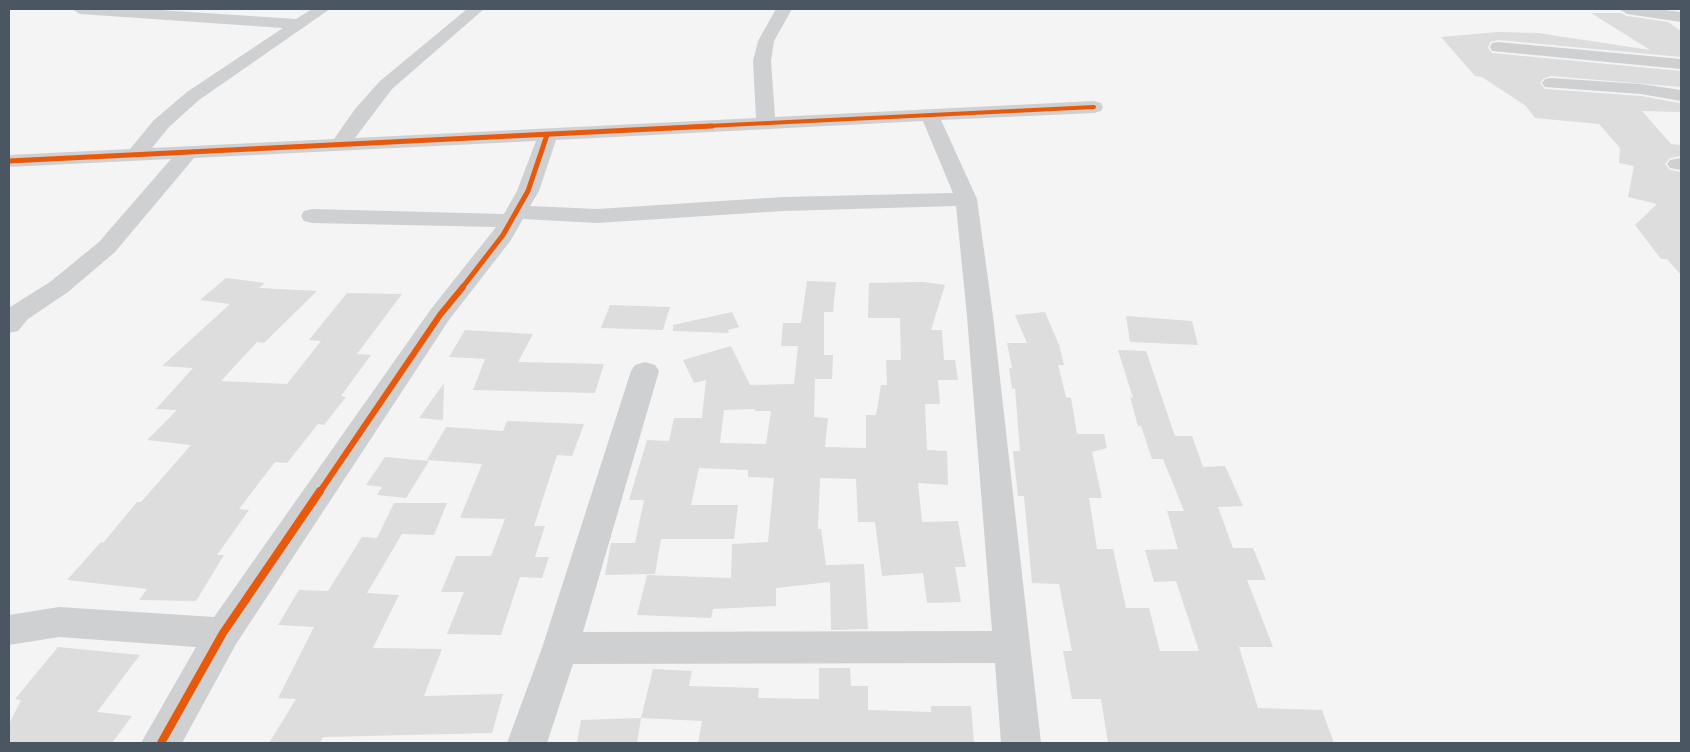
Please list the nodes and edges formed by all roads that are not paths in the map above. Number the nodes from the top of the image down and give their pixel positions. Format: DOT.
graph roads {
  1 [pos="80,9"];
  2 [pos="322,9"];
  3 [pos="476,9"];
  4 [pos="784,9"];
  5 [pos="1627,9"];
  6 [pos="1681,17"];
  7 [pos="299,24"];
  8 [pos="1498,47"];
  9 [pos="1681,64"];
  10 [pos="1551,83"];
  11 [pos="1681,96"];
  12 [pos="1094,108"];
  13 [pos="930,116"];
  14 [pos="766,124"];
  15 [pos="548,135"];
  16 [pos="340,145"];
  17 [pos="187,153"];
  18 [pos="136,155"];
  19 [pos="9,162"];
  20 [pos="966,199"];
  21 [pos="312,216"];
  22 [pos="514,216"];
  23 [pos="9,325"];
  24 [pos="646,371"];
  25 [pos="9,630"];
  26 [pos="223,633"];
  27 [pos="1012,647"];
  28 [pos="560,648"];
  29 [pos="161,743"];
  30 [pos="527,743"];
  31 [pos="1021,743"];
  1 -- 7 [label="street"];
  2 -- 7 [label="street"];
  3 -- 16 [label="street"];
  4 -- 14 [label="street"];
  5 -- 6 [label="street"];
  7 -- 18 [label="street"];
  8 -- 9 [label="street"];
  10 -- 11 [label="street"];
  12 -- 13 [label="street"];
  13 -- 14 [label="street"];
  13 -- 20 [label="street"];
  14 -- 15 [label="street"];
  15 -- 16 [label="street"];
  15 -- 22 [label="street"];
  16 -- 17 [label="street"];
  17 -- 18 [label="street"];
  17 -- 23 [label="street"];
  18 -- 19 [label="street"];
  20 -- 22 [label="street"];
  20 -- 27 [label="street"];
  21 -- 22 [label="street"];
  22 -- 26 [label="street"];
  24 -- 28 [label="street"];
  25 -- 26 [label="street"];
  26 -- 29 [label="street"];
  27 -- 28 [label="street"];
  27 -- 31 [label="street"];
  28 -- 30 [label="street"];
}
